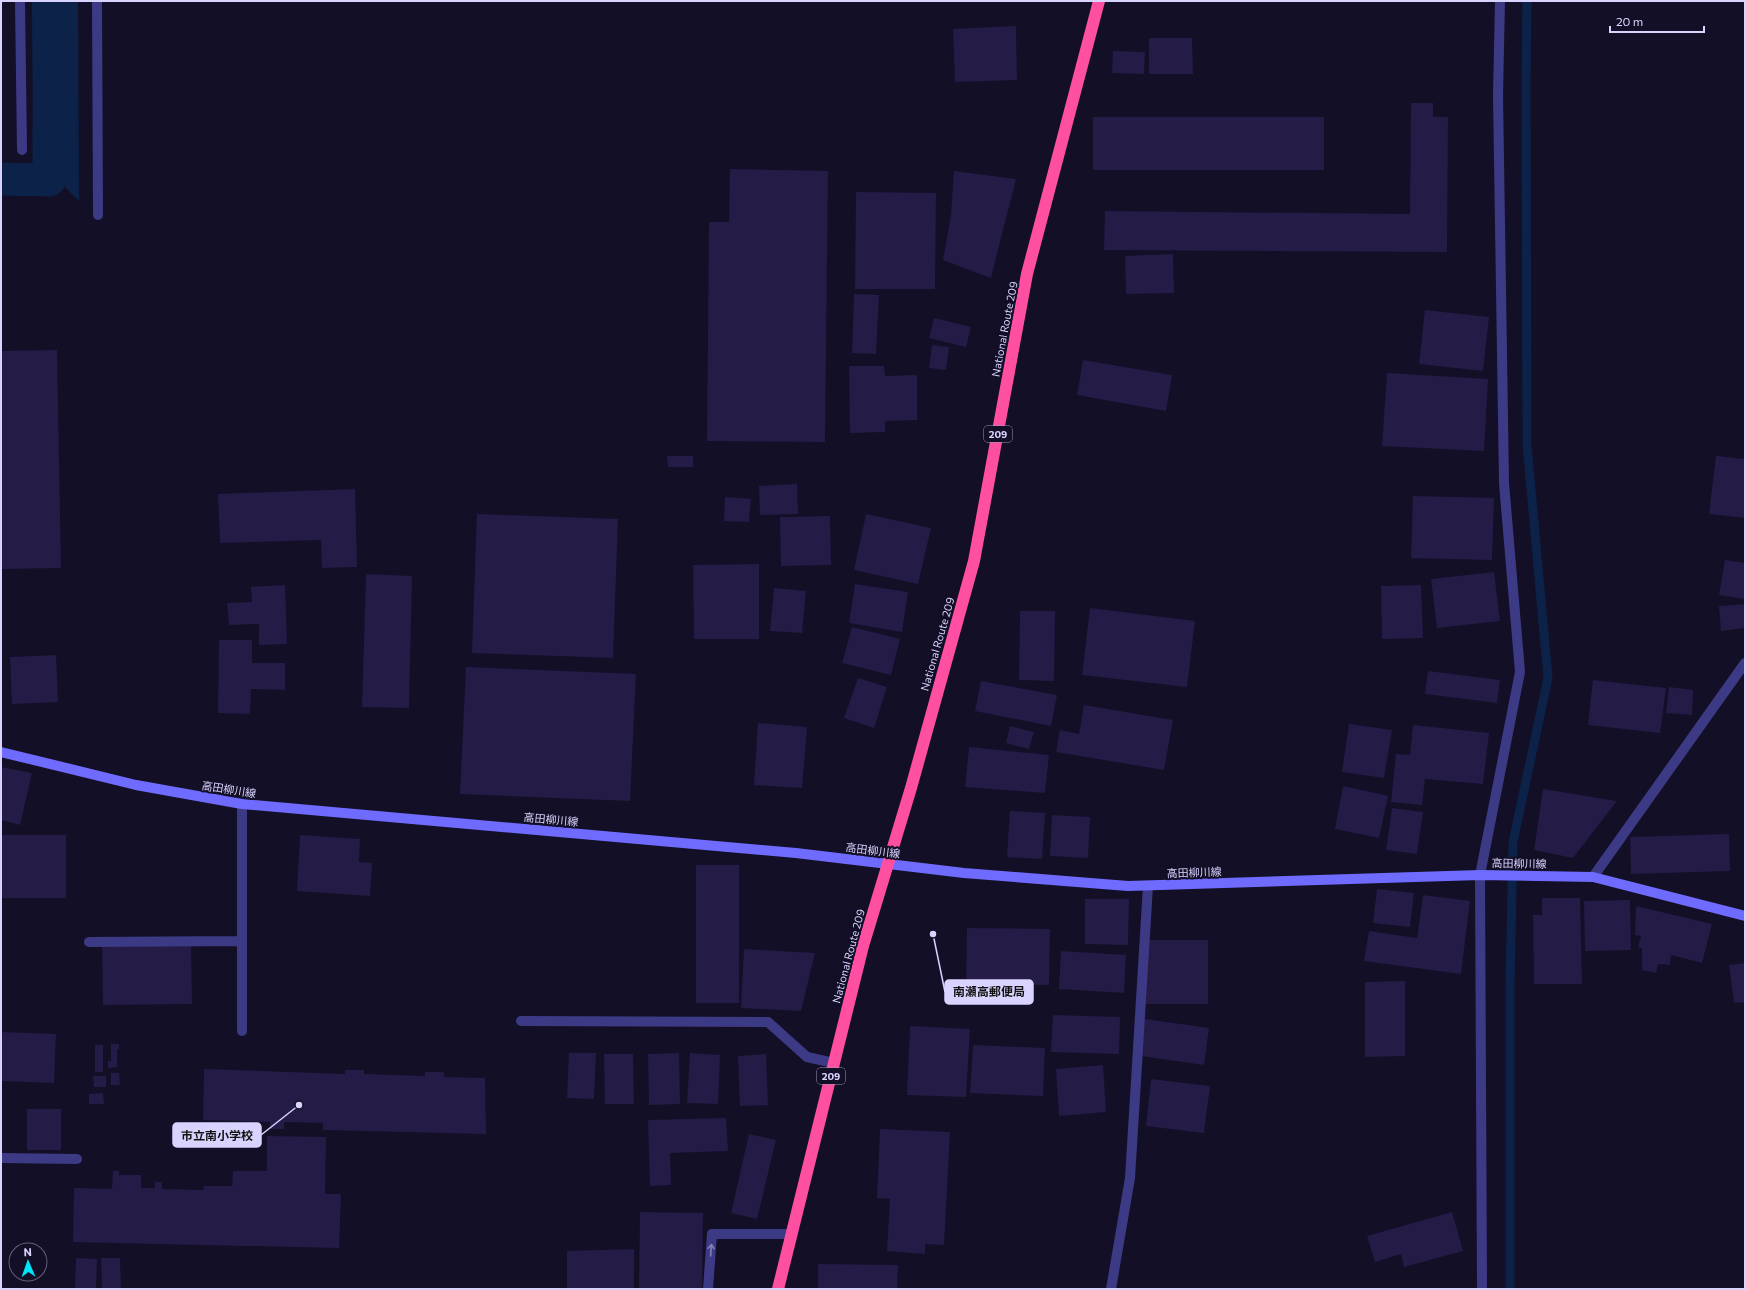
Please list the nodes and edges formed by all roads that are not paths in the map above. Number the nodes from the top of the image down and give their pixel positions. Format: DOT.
graph roads {
  1 [pos="20,1"];
  2 [pos="97,1"];
  3 [pos="1099,1"];
  4 [pos="1500,1"];
  5 [pos="22,150"];
  6 [pos="98,215"];
  7 [pos="1745,663"];
  8 [pos="1,752"];
  9 [pos="242,804"];
  10 [pos="888,864"];
  11 [pos="1480,875"];
  12 [pos="1593,877"];
  13 [pos="1148,886"];
  14 [pos="1745,916"];
  15 [pos="242,941"];
  16 [pos="89,942"];
  17 [pos="521,1021"];
  18 [pos="242,1032"];
  19 [pos="834,1063"];
  20 [pos="1,1158"];
  21 [pos="77,1159"];
  22 [pos="792,1234"];
  23 [pos="708,1289"];
  24 [pos="778,1289"];
  25 [pos="1111,1289"];
  26 [pos="1482,1289"];
  1 -- 5 [label="street"];
  2 -- 6 [label="street"];
  3 -- 10 [label="highway, National Route 209 / 209"];
  4 -- 11 [label="street"];
  7 -- 12 [label="street"];
  8 -- 9 [label="main road, 高田柳川線"];
  9 -- 10 [label="main road, 高田柳川線"];
  9 -- 15 [label="street"];
  10 -- 13 [label="main road, 高田柳川線"];
  10 -- 19 [label="highway, National Route 209 / 209"];
  11 -- 12 [label="main road, 高田柳川線"];
  11 -- 13 [label="main road, 高田柳川線"];
  11 -- 26 [label="street"];
  12 -- 14 [label="main road, 高田柳川線"];
  13 -- 25 [label="street"];
  15 -- 16 [label="street"];
  15 -- 18 [label="street"];
  17 -- 19 [label="street"];
  19 -- 22 [label="highway, National Route 209 / 209"];
  20 -- 21 [label="street"];
  23 -- 22 [label="street, one-way"];
  22 -- 24 [label="highway, National Route 209 / 209"];
}
